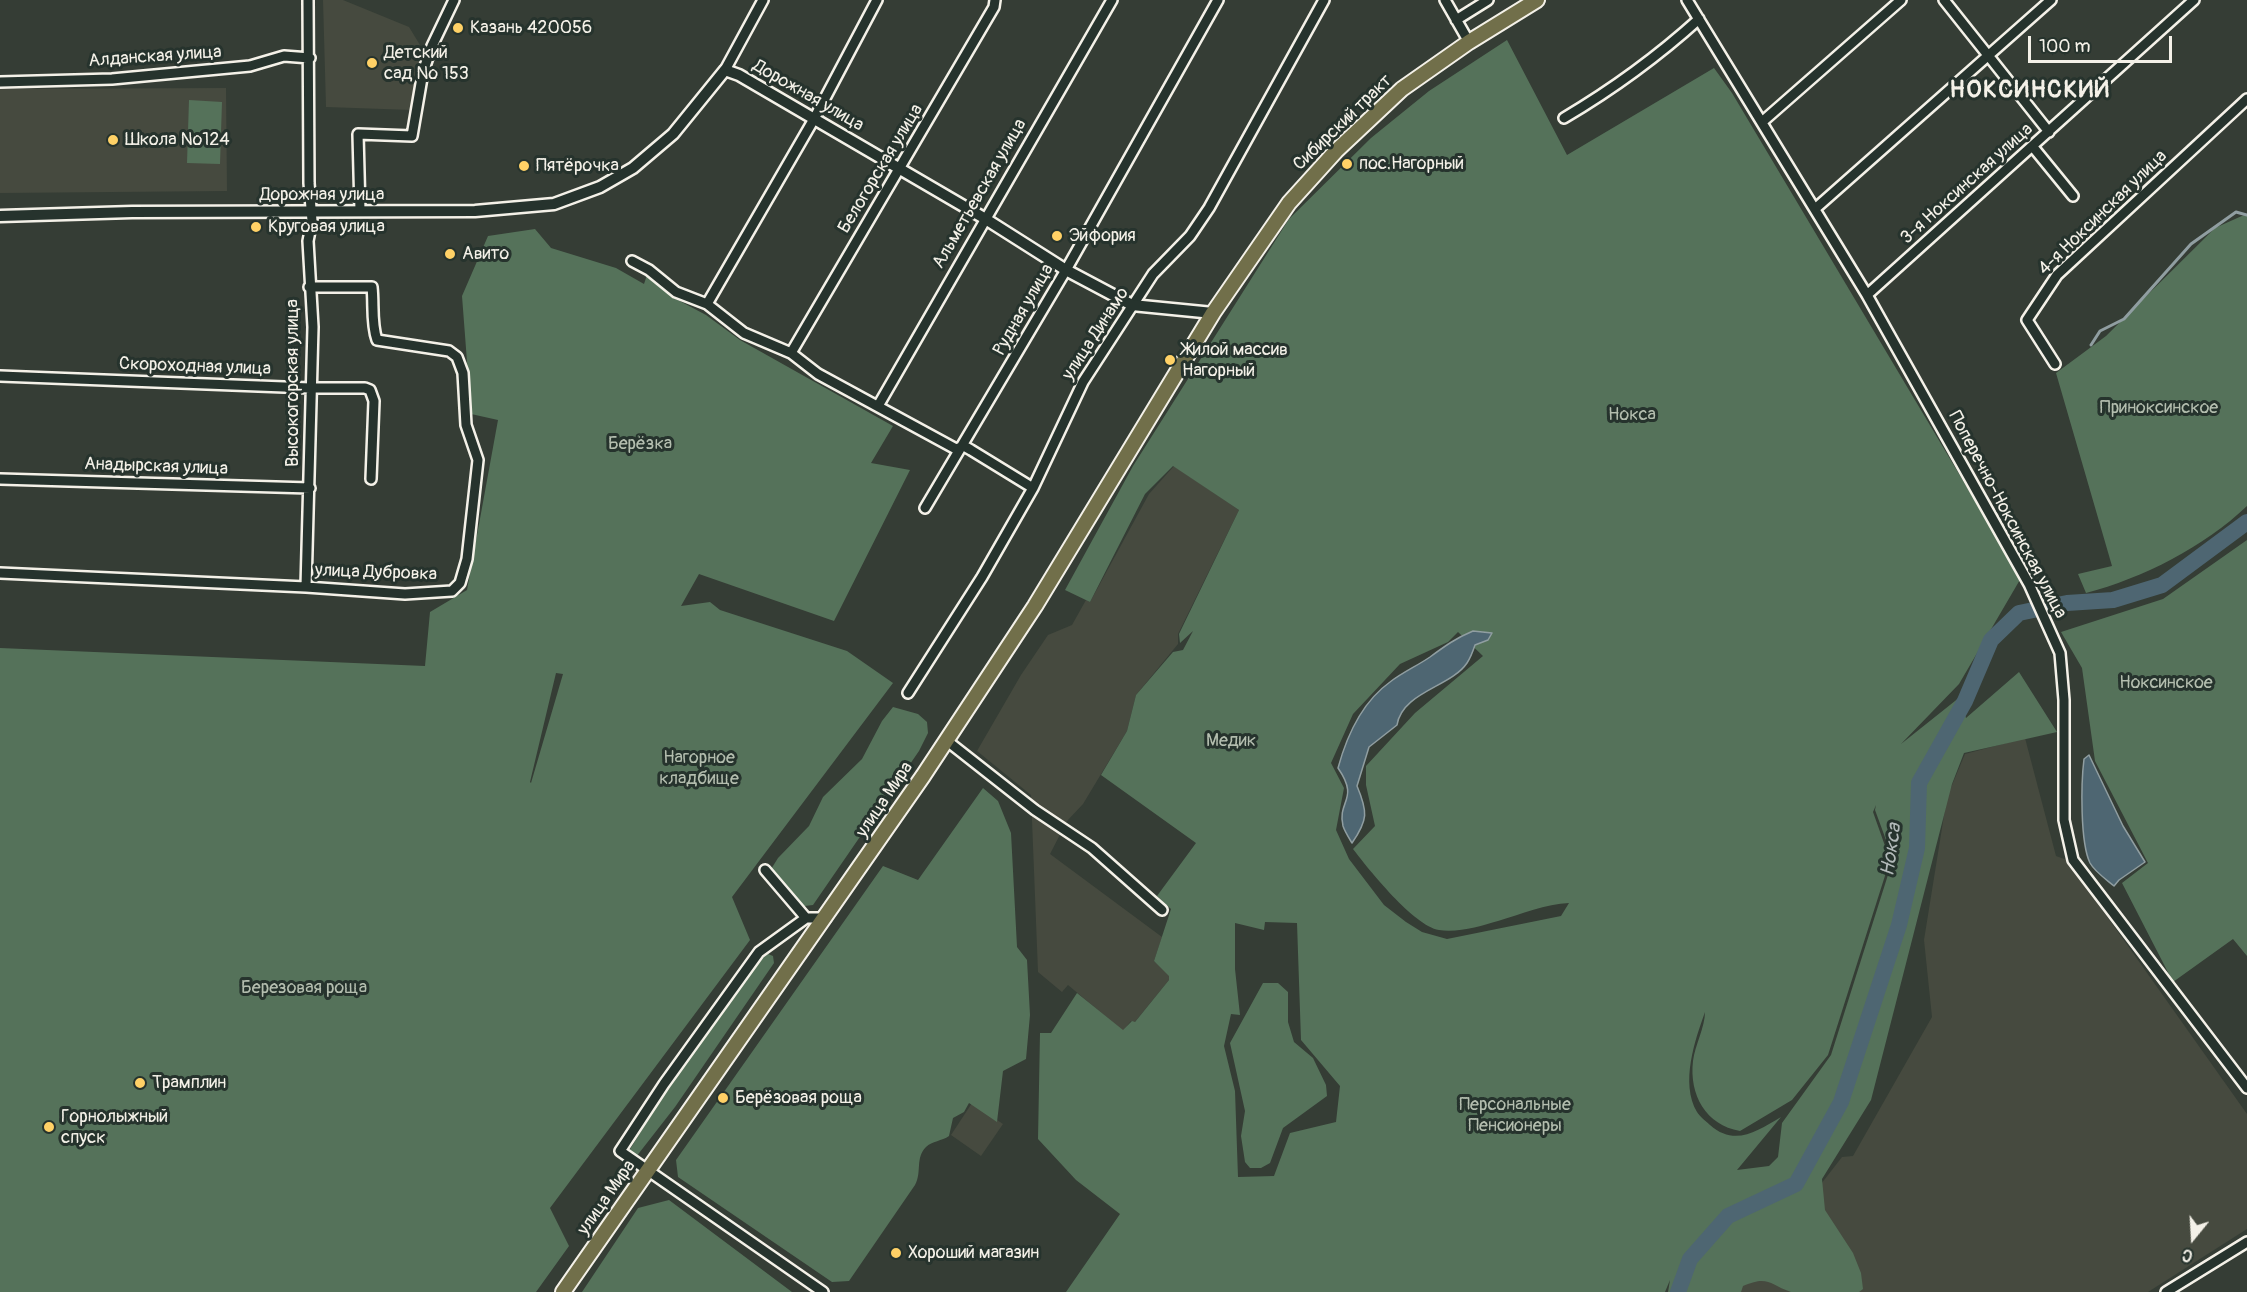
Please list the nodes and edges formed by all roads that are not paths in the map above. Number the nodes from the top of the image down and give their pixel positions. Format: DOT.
graph roads {
  1 [pos="308,0"];
  2 [pos="454,0"];
  3 [pos="763,0"];
  4 [pos="877,0"];
  5 [pos="995,0"];
  6 [pos="1112,0"];
  7 [pos="1218,0"];
  8 [pos="1324,0"];
  9 [pos="1445,0"];
  10 [pos="1488,0"];
  11 [pos="1537,0"];
  12 [pos="1687,0"];
  13 [pos="1901,0"];
  14 [pos="1944,0"];
  15 [pos="2051,0"];
  16 [pos="2194,0"];
  17 [pos="1699,19"];
  18 [pos="1456,20"];
  19 [pos="1470,42"];
  20 [pos="1988,57"];
  21 [pos="310,58"];
  22 [pos="724,70"];
  23 [pos="0,82"];
  24 [pos="2247,99"];
  25 [pos="1564,118"];
  26 [pos="814,119"];
  27 [pos="1762,122"];
  28 [pos="2049,132"];
  29 [pos="2033,147"];
  30 [pos="900,168"];
  31 [pos="2073,196"];
  32 [pos="1816,208"];
  33 [pos="360,211"];
  34 [pos="310,212"];
  35 [pos="0,216"];
  36 [pos="984,218"];
  37 [pos="632,261"];
  38 [pos="1066,270"];
  39 [pos="309,287"];
  40 [pos="1867,295"];
  41 [pos="707,304"];
  42 [pos="1132,305"];
  43 [pos="1213,313"];
  44 [pos="791,354"];
  45 [pos="2055,364"];
  46 [pos="0,376"];
  47 [pos="310,388"];
  48 [pos="878,406"];
  49 [pos="964,446"];
  50 [pos="0,479"];
  51 [pos="371,479"];
  52 [pos="310,488"];
  53 [pos="1033,488"];
  54 [pos="925,508"];
  55 [pos="0,573"];
  56 [pos="306,587"];
  57 [pos="908,693"];
  58 [pos="946,740"];
  59 [pos="765,870"];
  60 [pos="1162,910"];
  61 [pos="806,918"];
  62 [pos="826,918"];
  63 [pos="2247,1088"];
  64 [pos="648,1171"];
  65 [pos="2247,1242"];
  66 [pos="563,1292"];
  67 [pos="823,1292"];
  68 [pos="2166,1292"];
  1 -- 21 [label="street, Высокогорская улица"];
  2 -- 33 [label="street"];
  3 -- 22 [label="street"];
  4 -- 26 [label="street"];
  5 -- 30 [label="street, Белогорская улица"];
  6 -- 36 [label="street, Альметьевская улица"];
  7 -- 38 [label="street, Рудная улица"];
  8 -- 42 [label="street, улица Динамо"];
  9 -- 18 [label="street"];
  10 -- 18 [label="street"];
  11 -- 19 [label="main road, Сибирский тракт"];
  12 -- 17 [label="street, Поперечно-Ноксинская улица"];
  13 -- 27 [label="street"];
  14 -- 20 [label="street"];
  15 -- 20 [label="street"];
  16 -- 28 [label="street, 3-я Ноксинская улица"];
  17 -- 25 [label="street"];
  17 -- 27 [label="street, Поперечно-Ноксинская улица"];
  18 -- 19 [label="street"];
  19 -- 43 [label="main road, Сибирский тракт"];
  20 -- 28 [label="street"];
  20 -- 32 [label="street"];
  21 -- 23 [label="street, Алданская улица"];
  21 -- 34 [label="street, Высокогорская улица"];
  22 -- 26 [label="street, Дорожная улица"];
  22 -- 33 [label="street, Дорожная улица"];
  24 -- 45 [label="street, 4-я Ноксинская улица"];
  26 -- 30 [label="street, Дорожная улица"];
  26 -- 41 [label="street"];
  27 -- 32 [label="street, Поперечно-Ноксинская улица"];
  28 -- 29 [label="street, 3-я Ноксинская улица"];
  29 -- 31 [label="street"];
  29 -- 40 [label="street, 3-я Ноксинская улица"];
  30 -- 36 [label="street, Дорожная улица"];
  30 -- 44 [label="street, Белогорская улица"];
  32 -- 40 [label="street, Поперечно-Ноксинская улица"];
  33 -- 34 [label="street, Дорожная улица"];
  34 -- 35 [label="street, Дорожная улица"];
  34 -- 39 [label="street, Высокогорская улица"];
  36 -- 38 [label="street, Дорожная улица"];
  36 -- 48 [label="street, Альметьевская улица"];
  37 -- 41 [label="street"];
  38 -- 42 [label="street, Дорожная улица"];
  38 -- 49 [label="street, Рудная улица"];
  39 -- 47 [label="street, Высокогорская улица"];
  39 -- 56 [label="street, улица Дубровка"];
  40 -- 63 [label="street, Поперечно-Ноксинская улица"];
  41 -- 44 [label="street"];
  42 -- 43 [label="street, Дорожная улица"];
  42 -- 53 [label="street, улица Динамо"];
  43 -- 58 [label="main road, улица Мира"];
  44 -- 48 [label="street"];
  46 -- 47 [label="street, Скороходная улица"];
  47 -- 51 [label="street, Скороходная улица"];
  47 -- 52 [label="street, Высокогорская улица"];
  48 -- 49 [label="street"];
  49 -- 53 [label="street"];
  49 -- 54 [label="street, Рудная улица"];
  50 -- 52 [label="street, Анадырская улица"];
  52 -- 56 [label="street, Высокогорская улица"];
  53 -- 57 [label="street, улица Динамо"];
  55 -- 56 [label="street, улица Дубровка"];
  58 -- 60 [label="street"];
  58 -- 62 [label="main road, улица Мира"];
  59 -- 61 [label="street"];
  61 -- 62 [label="street"];
  61 -- 64 [label="street"];
  62 -- 64 [label="main road, улица Мира"];
  64 -- 66 [label="main road, улица Мира"];
  64 -- 67 [label="street"];
  65 -- 68 [label="street"];
}
